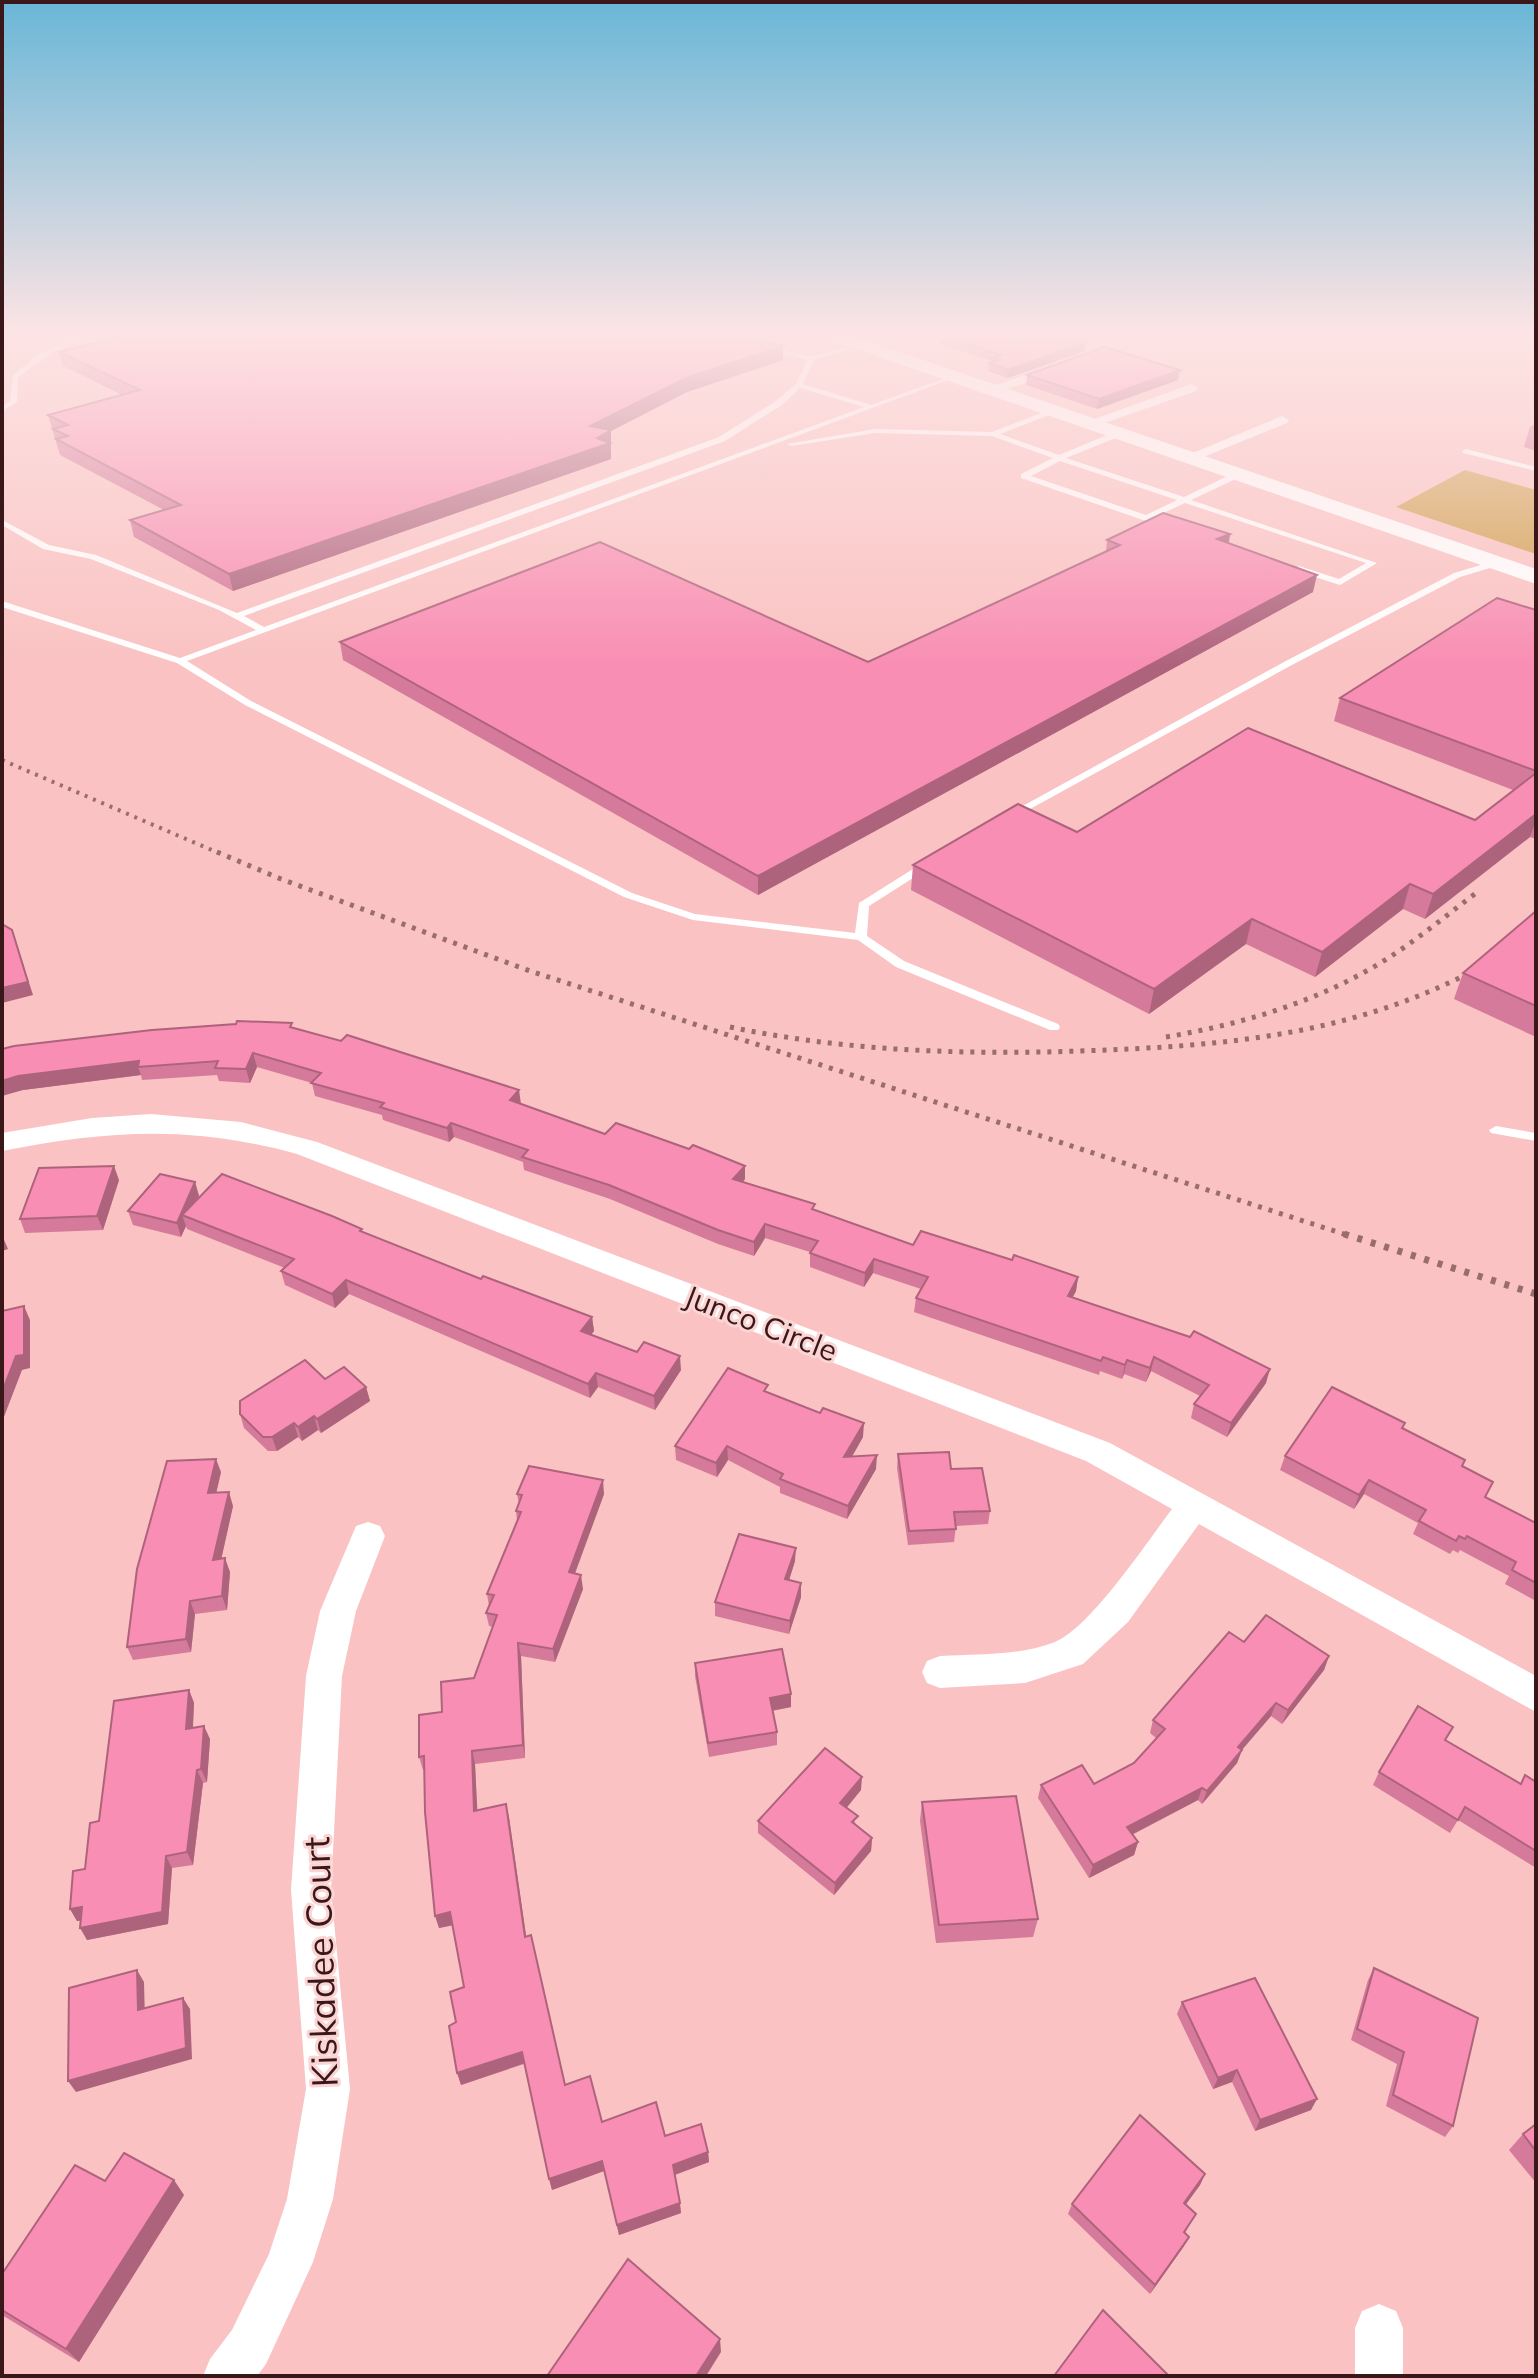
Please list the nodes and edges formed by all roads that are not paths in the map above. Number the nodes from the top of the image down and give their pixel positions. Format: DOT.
graph roads {
  1 [pos="708,444"];
  2 [pos="773,444"];
  3 [pos="791,444"];
  4 [pos="1020,444"];
  5 [pos="1093,444"];
  6 [pos="1152,444"];
  7 [pos="1223,444"];
  8 [pos="759,449"];
  9 [pos="1466,451"];
  10 [pos="1191,457"];
  11 [pos="1059,458"];
  12 [pos="1536,469"];
  13 [pos="1239,474"];
  14 [pos="1184,501"];
  15 [pos="1146,518"];
  16 [pos="2,522"];
  17 [pos="1176,528"];
  18 [pos="1497,563"];
  19 [pos="1295,568"];
  20 [pos="1536,577"];
  21 [pos="2,604"];
  22 [pos="236,616"];
  23 [pos="263,630"];
  24 [pos="180,661"];
  25 [pos="995,824"];
  26 [pos="941,856"];
  27 [pos="861,937"];
  28 [pos="1054,1027"];
  29 [pos="1496,1130"];
  30 [pos="1536,1137"];
  31 [pos="2,1142"];
  32 [pos="1194,1505"];
  33 [pos="368,1536"];
  34 [pos="940,1672"];
  35 [pos="1536,1695"];
  36 [pos="1379,2328"];
  37 [pos="227,2376"];
  38 [pos="1379,2376"];
  1 -- 22 [label="lane"];
  2 -- 8 [label="lane"];
  3 -- 8 [label="lane"];
  4 -- 11 [label="lane"];
  5 -- 11 [label="lane"];
  6 -- 10 [label="street"];
  7 -- 10 [label="street"];
  8 -- 23 [label="lane"];
  9 -- 12 [label="lane"];
  10 -- 13 [label="street"];
  11 -- 14 [label="lane"];
  11 -- 15 [label="lane"];
  13 -- 14 [label="lane"];
  13 -- 18 [label="street"];
  14 -- 15 [label="lane"];
  14 -- 19 [label="lane"];
  15 -- 17 [label="lane"];
  16 -- 22 [label="lane"];
  18 -- 20 [label="street"];
  18 -- 25 [label="lane"];
  21 -- 24 [label="lane"];
  22 -- 23 [label="lane"];
  23 -- 24 [label="lane"];
  24 -- 27 [label="lane"];
  26 -- 27 [label="lane"];
  27 -- 28 [label="lane"];
  29 -- 30 [label="lane"];
  31 -- 32 [label="street, Junco Circle"];
  32 -- 34 [label="street"];
  32 -- 35 [label="street, Junco Circle"];
  33 -- 37 [label="street, Kiskadee Court"];
  36 -- 38 [label="street"];
}
